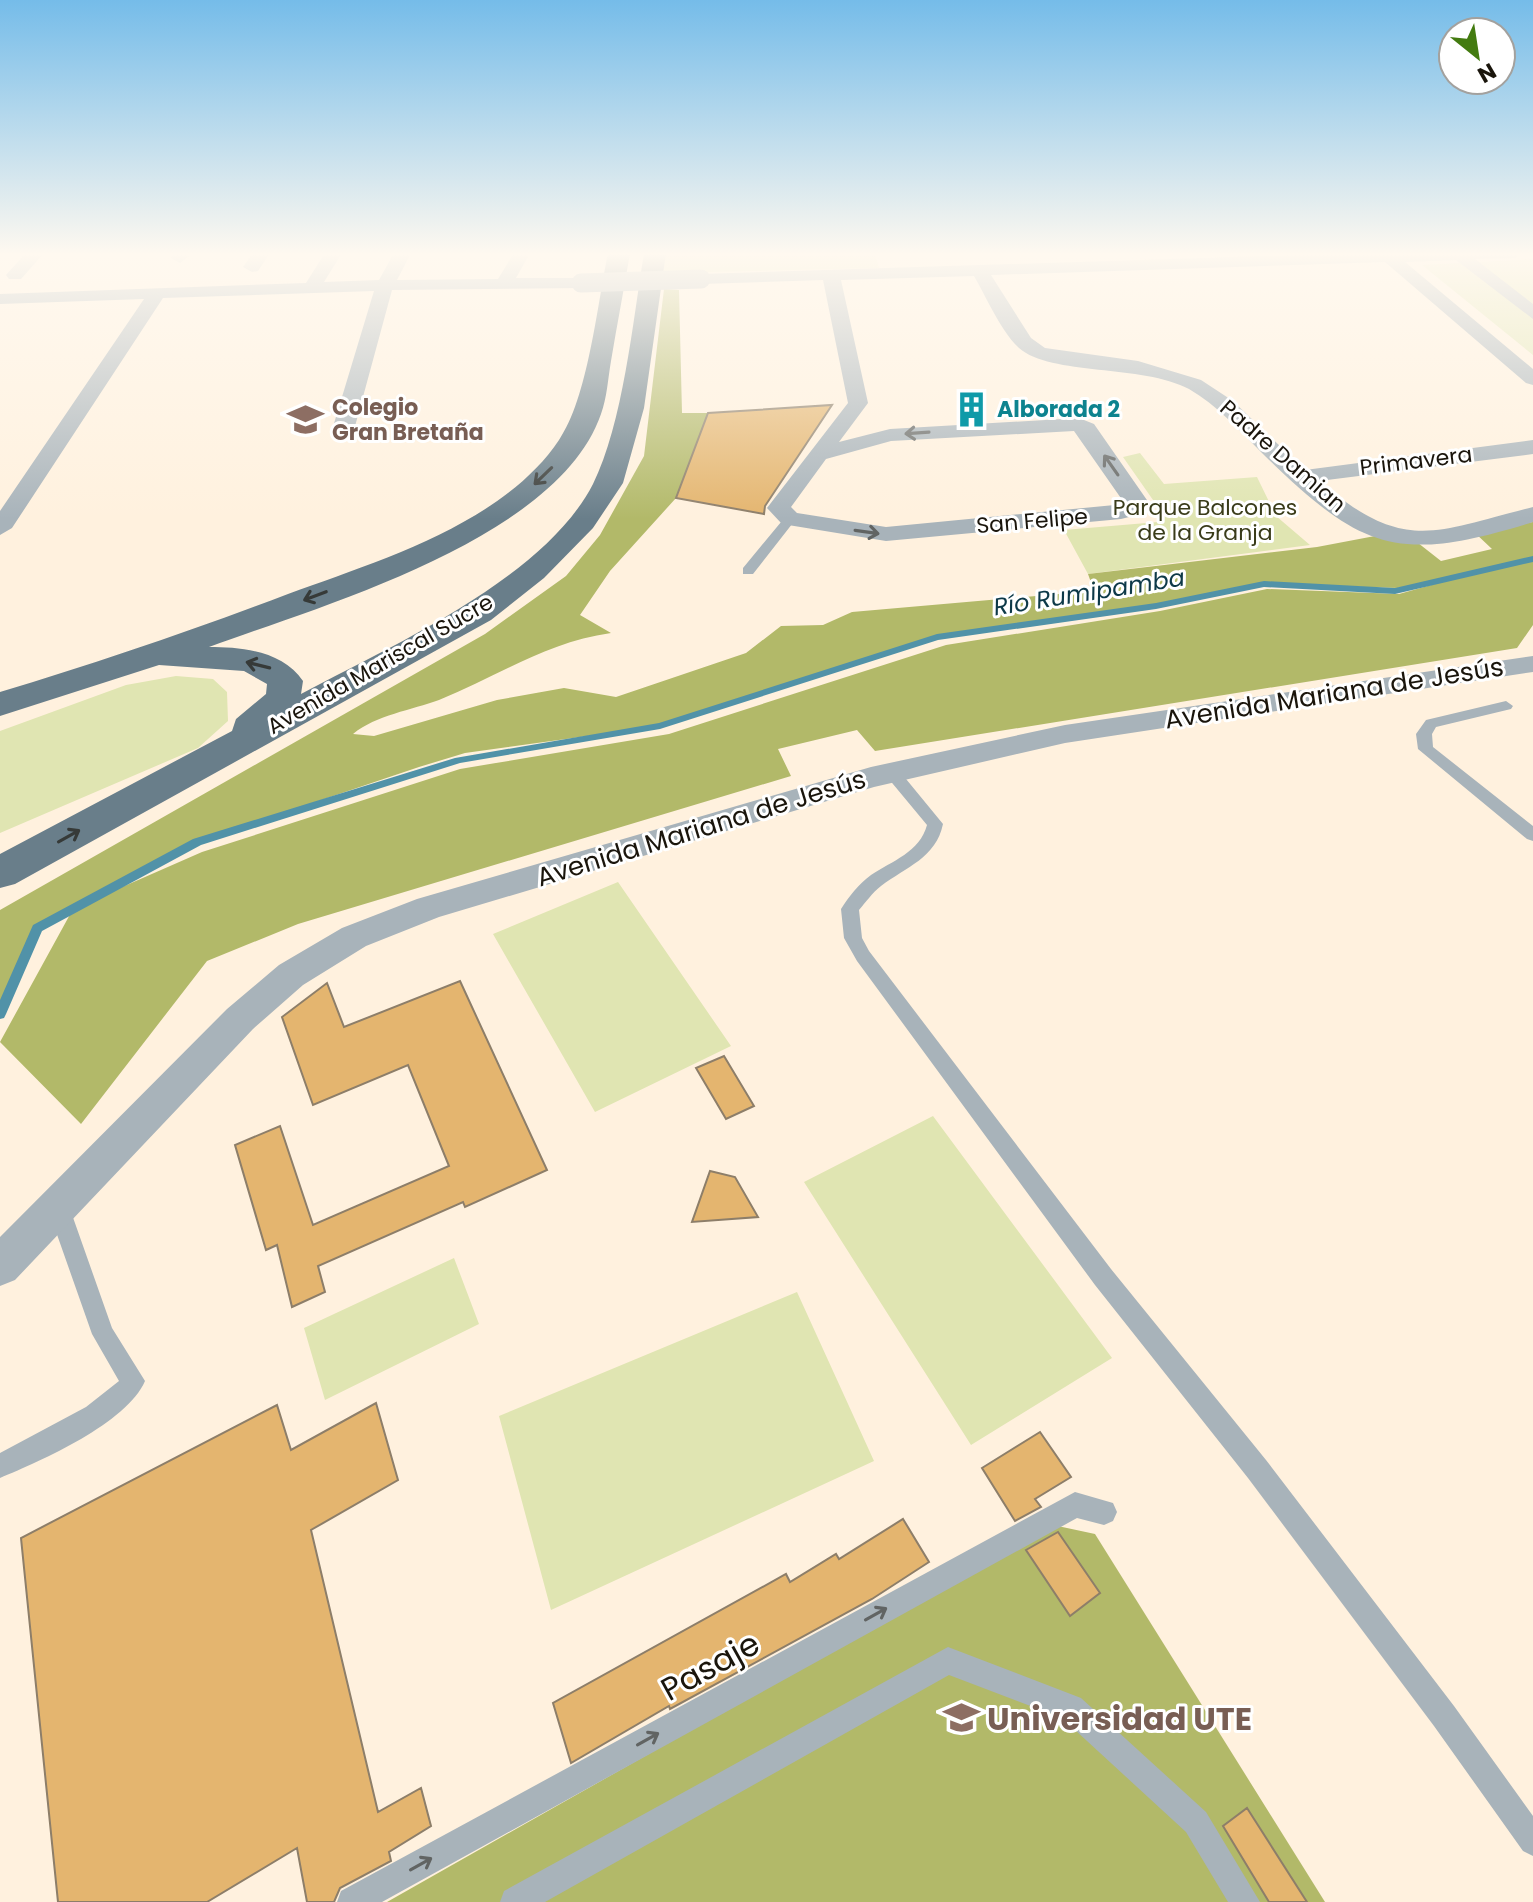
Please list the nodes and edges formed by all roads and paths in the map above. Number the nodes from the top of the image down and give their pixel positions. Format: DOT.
graph roads {
  1 [pos="125,342"];
  2 [pos="369,342"];
  3 [pos="602,342"];
  4 [pos="641,342"];
  5 [pos="845,342"];
  6 [pos="1024,342"];
  7 [pos="1489,342"];
  8 [pos="1533,379"];
  9 [pos="343,430"];
  10 [pos="1533,447"];
  11 [pos="819,454"];
  12 [pos="1300,477"];
  13 [pos="1533,514"];
  14 [pos="790,519"];
  15 [pos="0,528"];
  16 [pos="464,532"];
  17 [pos="533,571"];
  18 [pos="748,571"];
  19 [pos="150,656"];
  20 [pos="1525,662"];
  21 [pos="0,704"];
  22 [pos="1506,706"];
  23 [pos="220,754"];
  24 [pos="891,772"];
  25 [pos="1533,835"];
  26 [pos="6,869"];
  27 [pos="59,1209"];
  28 [pos="0,1266"];
  29 [pos="0,1466"];
  30 [pos="1104,1512"];
  31 [pos="1533,1841"];
  32 [pos="352,1902"];
  33 [pos="515,1902"];
  34 [pos="1245,1902"];
  1 -- 15 [label="street"];
  2 -- 9 [label="street"];
  3 -- 16 [label="main road, one-way"];
  4 -- 17 [label="main road, Avenida Mariscal Sucre"];
  5 -- 11 [label="street"];
  6 -- 12 [label="street, Padre Damian"];
  7 -- 8 [label="street"];
  10 -- 12 [label="street, Primavera"];
  11 -- 14 [label="street"];
  14 -- 11 [label="street, San Felipe, one-way"];
  12 -- 13 [label="street, Padre Damian"];
  14 -- 18 [label="lane"];
  16 -- 17 [label="main road"];
  16 -- 19 [label="main road, one-way"];
  17 -- 23 [label="main road, Avenida Mariscal Sucre"];
  19 -- 21 [label="main road"];
  23 -- 19 [label="main road, one-way"];
  20 -- 24 [label="street, Avenida Mariana de Jesús"];
  22 -- 25 [label="lane"];
  26 -- 23 [label="main road, Avenida Mariscal Sucre, one-way"];
  24 -- 27 [label="street, Avenida Mariana de Jesús"];
  24 -- 31 [label="lane"];
  27 -- 28 [label="street, Avenida Mariana de Jesús"];
  27 -- 29 [label="lane"];
  32 -- 30 [label="lane, Pasaje, one-way"];
  33 -- 34 [label="lane"];
}
